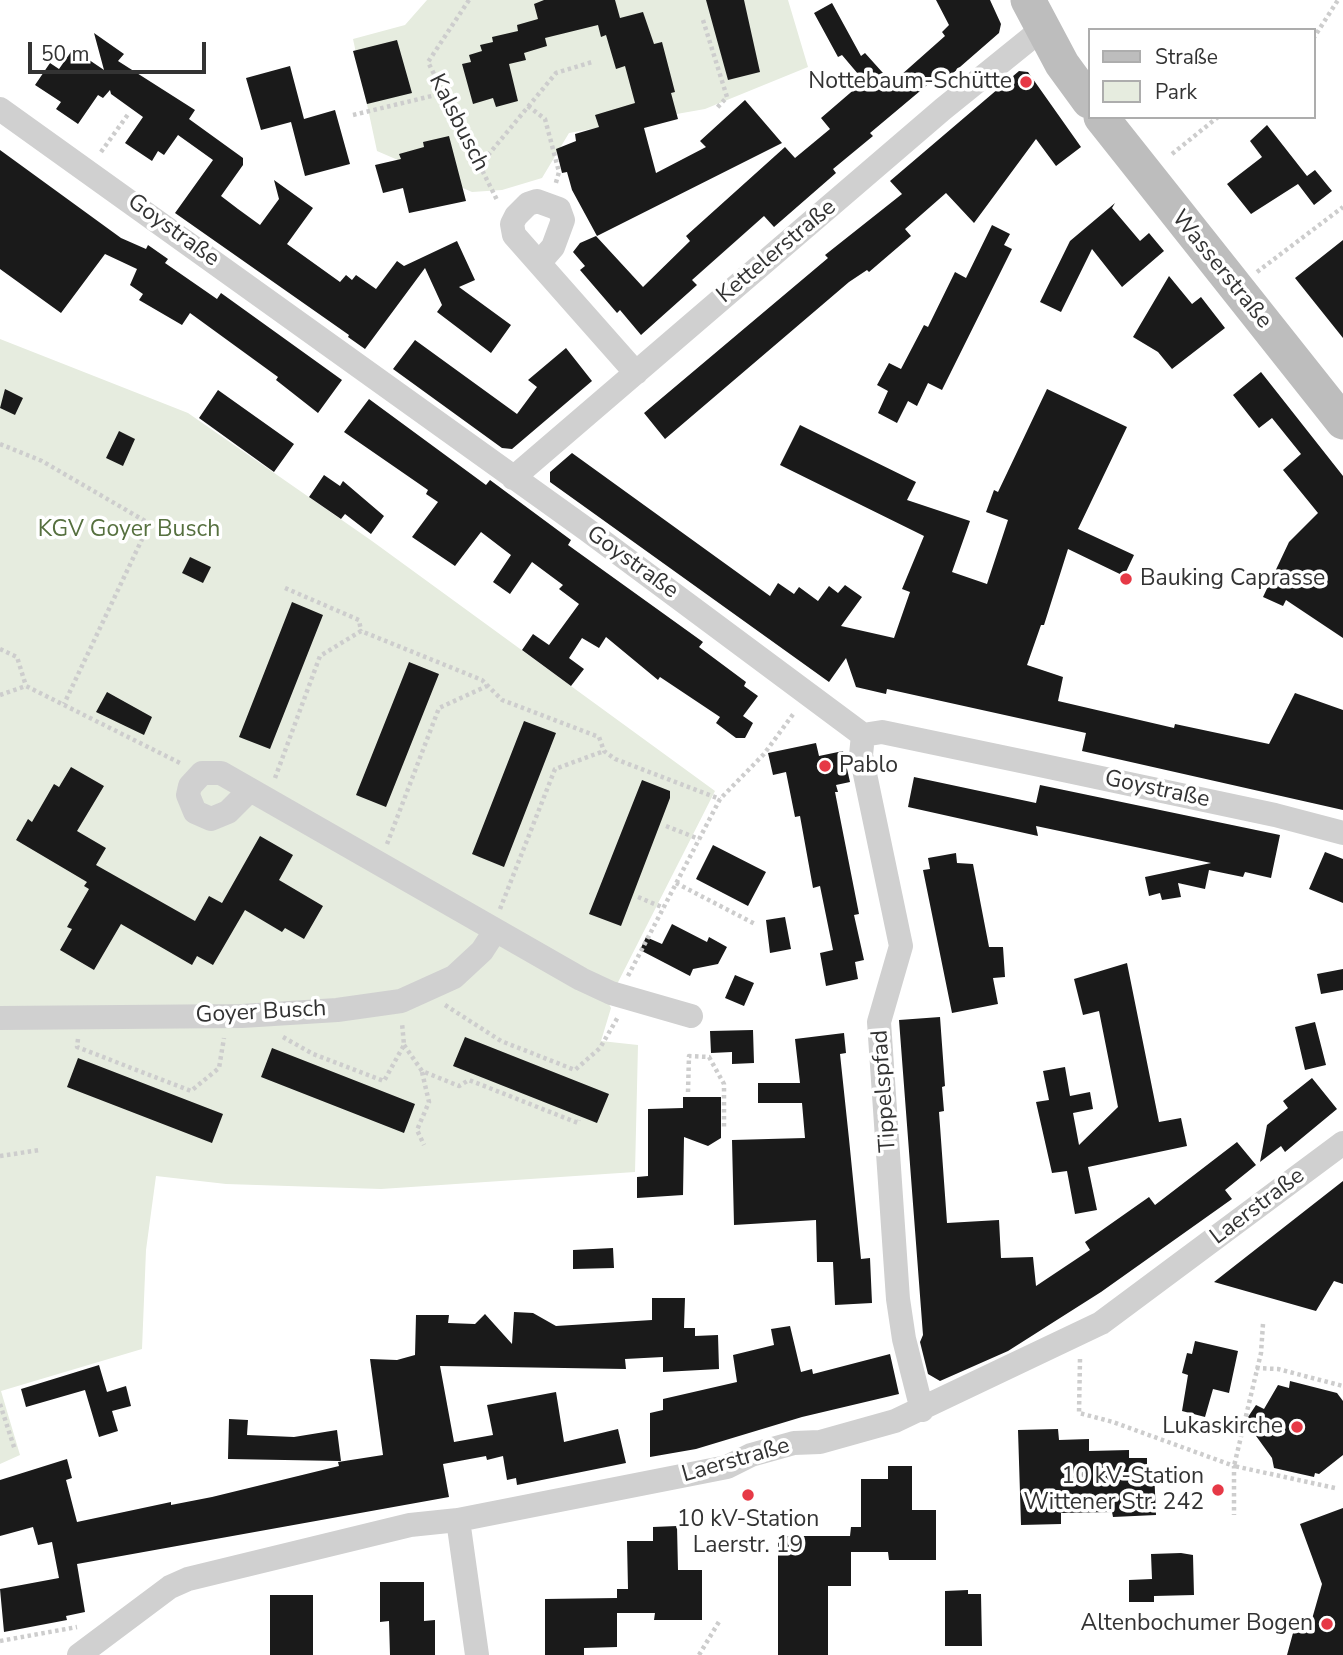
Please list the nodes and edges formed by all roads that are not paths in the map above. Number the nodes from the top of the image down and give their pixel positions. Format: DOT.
graph roads {
  1 [pos="1035,14"];
  2 [pos="1088,100"];
  3 [pos="0,109"];
  4 [pos="1103,119"];
  5 [pos="539,262"];
  6 [pos="636,373"];
  7 [pos="1343,422"];
  8 [pos="513,478"];
  9 [pos="863,735"];
  10 [pos="260,797"];
  11 [pos="1343,834"];
  12 [pos="495,931"];
  13 [pos="691,1016"];
  14 [pos="0,1018"];
  15 [pos="1343,1143"];
  16 [pos="922,1410"];
  17 [pos="457,1520"];
  18 [pos="79,1655"];
  19 [pos="477,1655"];
  1 -- 2 [label="street"];
  1 -- 6 [label="street, Kettelerstraße"];
  3 -- 8 [label="street, Goystraße"];
  4 -- 7 [label="street, Wasserstraße"];
  5 -- 6 [label="street"];
  6 -- 8 [label="street, Kettelerstraße"];
  8 -- 9 [label="street, Goystraße"];
  9 -- 11 [label="street, Goystraße"];
  9 -- 16 [label="street, Tippelspfad"];
  10 -- 10 [label="street"];
  10 -- 12 [label="street"];
  12 -- 13 [label="street"];
  12 -- 14 [label="street, Goyer Busch"];
  15 -- 16 [label="street, Laerstraße"];
  16 -- 17 [label="street, Laerstraße"];
  17 -- 18 [label="street, Laerstraße"];
  17 -- 19 [label="street"];
}
